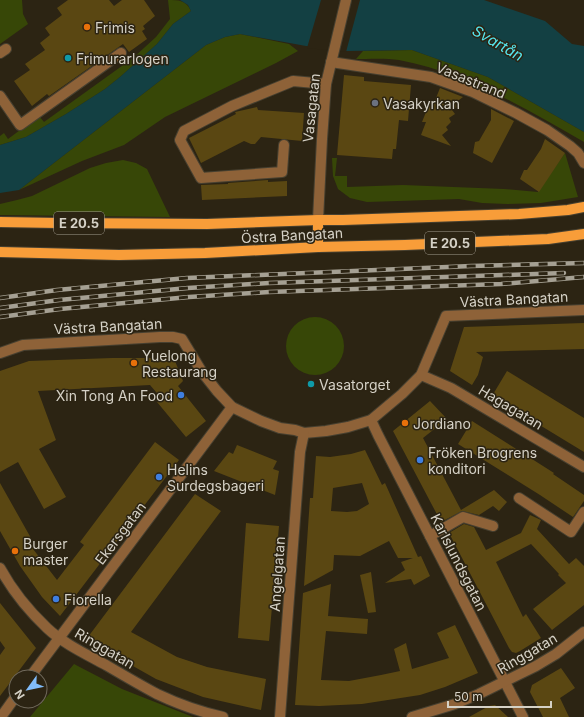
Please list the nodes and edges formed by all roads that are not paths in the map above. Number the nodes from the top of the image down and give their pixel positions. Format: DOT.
graph roads {
  1 [pos="346,0"];
  2 [pos="121,53"];
  3 [pos="330,62"];
  4 [pos="326,84"];
  5 [pos="0,96"];
  6 [pos="284,145"];
  7 [pos="584,163"];
  8 [pos="584,207"];
  9 [pos="318,220"];
  10 [pos="0,222"];
  11 [pos="584,234"];
  12 [pos="318,247"];
  13 [pos="0,252"];
  14 [pos="584,310"];
  15 [pos="0,353"];
  16 [pos="421,375"];
  17 [pos="232,407"];
  18 [pos="371,420"];
  19 [pos="304,433"];
  20 [pos="584,467"];
  21 [pos="519,498"];
  22 [pos="583,517"];
  23 [pos="493,526"];
  24 [pos="430,536"];
  25 [pos="0,568"];
  26 [pos="584,632"];
  27 [pos="60,638"];
  28 [pos="36,669"];
  29 [pos="504,682"];
  30 [pos="8,707"];
  31 [pos="1,717"];
  32 [pos="223,717"];
  33 [pos="280,717"];
  34 [pos="412,717"];
  35 [pos="523,717"];
  1 -- 3 [label="street, Vasagatan"];
  2 -- 5 [label="street"];
  3 -- 4 [label="street, Vasagatan"];
  3 -- 7 [label="street, Vasastrand"];
  4 -- 6 [label="street"];
  4 -- 9 [label="street, Vasagatan"];
  8 -- 9 [label="main road, Östra Bangatan / E 20.5"];
  9 -- 10 [label="main road, Östra Bangatan / E 20.5"];
  9 -- 12 [label="main road"];
  11 -- 12 [label="main road, Östra Bangatan / E 20.5"];
  12 -- 13 [label="main road, Östra Bangatan / E 20.5"];
  14 -- 16 [label="street, Västra Bangatan"];
  15 -- 17 [label="street, Västra Bangatan"];
  16 -- 18 [label="street"];
  16 -- 20 [label="street, Hagagatan"];
  17 -- 19 [label="street"];
  17 -- 27 [label="street, Ekersgatan"];
  18 -- 19 [label="street"];
  18 -- 24 [label="street, Karlslundsgatan"];
  19 -- 33 [label="street, Angelgatan"];
  21 -- 22 [label="street"];
  23 -- 24 [label="street"];
  24 -- 29 [label="street, Karlslundsgatan"];
  25 -- 27 [label="street, Ringgatan"];
  26 -- 29 [label="street, Ringgatan"];
  27 -- 28 [label="street, Ekersgatan"];
  27 -- 32 [label="street, Ringgatan"];
  29 -- 34 [label="street, Ringgatan"];
  29 -- 35 [label="street, Karlslundsgatan"];
  30 -- 31 [label="street"];
}
